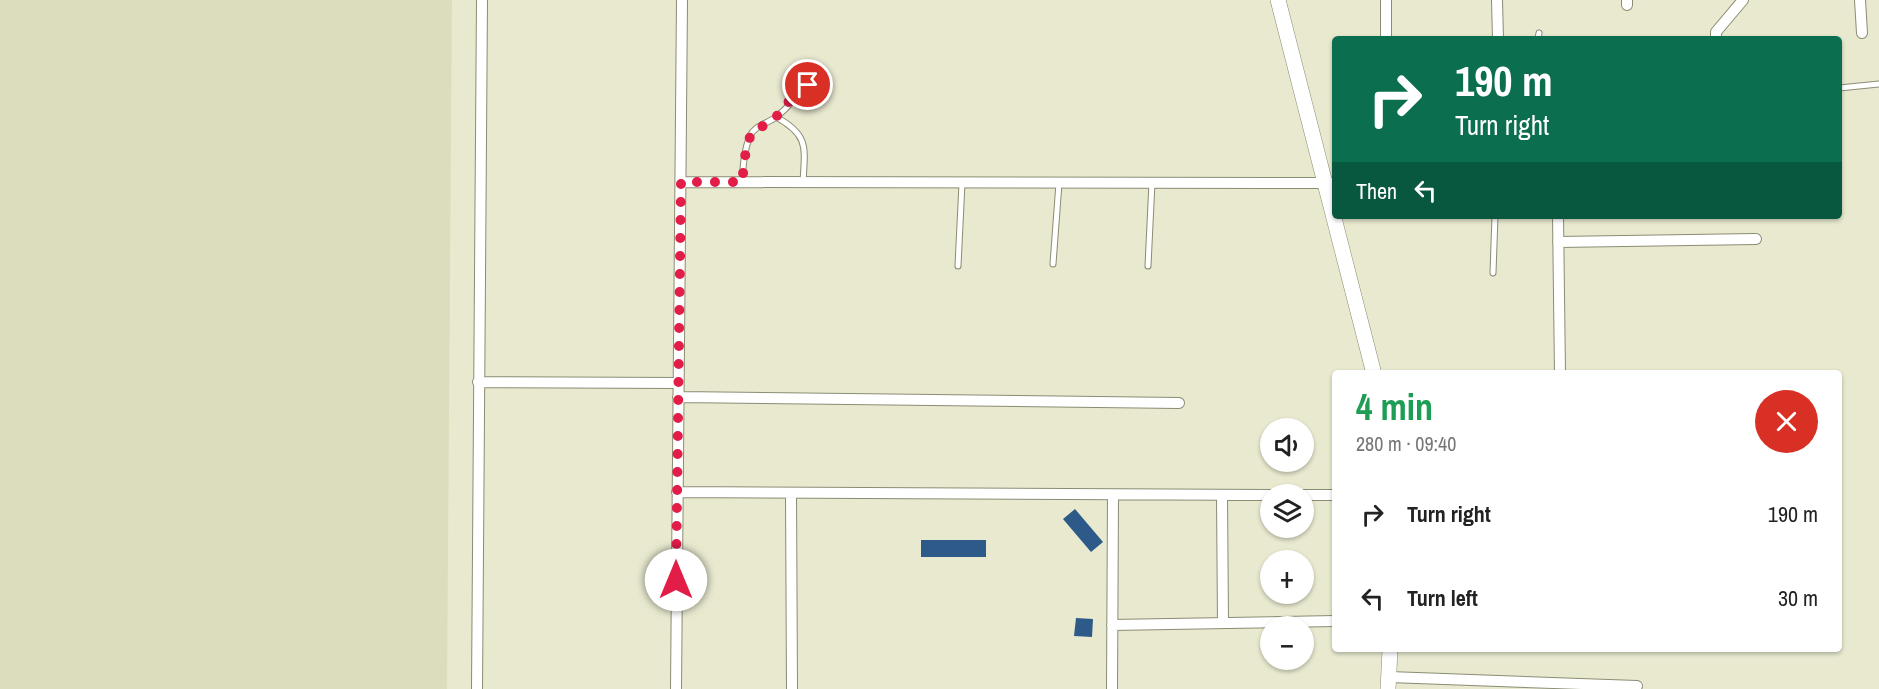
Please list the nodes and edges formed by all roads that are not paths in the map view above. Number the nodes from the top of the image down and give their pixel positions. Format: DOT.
graph roads {
  1 [pos="482,0"];
  2 [pos="682,0"];
  3 [pos="1278,0"];
  4 [pos="1386,0"];
  5 [pos="1497,0"];
  6 [pos="1743,0"];
  7 [pos="1860,0"];
  8 [pos="1862,33"];
  9 [pos="1386,36"];
  10 [pos="1498,36"];
  11 [pos="1716,36"];
  12 [pos="826,78"];
  13 [pos="1879,84"];
  14 [pos="1842,88"];
  15 [pos="776,117"];
  16 [pos="681,182"];
  17 [pos="742,182"];
  18 [pos="804,182"];
  19 [pos="962,182"];
  20 [pos="1059,182"];
  21 [pos="1152,182"];
  22 [pos="1331,183"];
  23 [pos="1339,219"];
  24 [pos="1495,219"];
  25 [pos="1558,219"];
  26 [pos="1756,239"];
  27 [pos="1558,242"];
  28 [pos="1053,264"];
  29 [pos="958,266"];
  30 [pos="1148,266"];
  31 [pos="1493,273"];
  32 [pos="1373,370"];
  33 [pos="1560,370"];
  34 [pos="478,382"];
  35 [pos="678,383"];
  36 [pos="678,397"];
  37 [pos="1179,403"];
  38 [pos="676,492"];
  39 [pos="791,493"];
  40 [pos="1222,495"];
  41 [pos="1260,495"];
  42 [pos="1314,495"];
  43 [pos="1332,495"];
  44 [pos="1113,496"];
  45 [pos="1332,621"];
  46 [pos="1223,623"];
  47 [pos="1112,625"];
  48 [pos="1390,652"];
  49 [pos="1388,683"];
  50 [pos="1637,686"];
  51 [pos="477,689"];
  52 [pos="676,689"];
  53 [pos="792,689"];
  54 [pos="1112,689"];
  1 -- 34 [label="street"];
  2 -- 16 [label="street"];
  3 -- 22 [label="main road"];
  4 -- 9 [label="street"];
  5 -- 10 [label="street"];
  6 -- 11 [label="street"];
  7 -- 8 [label="street"];
  12 -- 15 [label="lane"];
  13 -- 14 [label="lane"];
  15 -- 17 [label="lane"];
  15 -- 18 [label="lane"];
  16 -- 17 [label="street"];
  16 -- 35 [label="street"];
  17 -- 18 [label="street"];
  18 -- 19 [label="street"];
  19 -- 20 [label="street"];
  19 -- 29 [label="lane"];
  20 -- 21 [label="street"];
  20 -- 28 [label="lane"];
  21 -- 22 [label="street"];
  21 -- 30 [label="lane"];
  23 -- 32 [label="main road"];
  24 -- 31 [label="lane"];
  25 -- 27 [label="street"];
  26 -- 27 [label="street"];
  27 -- 33 [label="street"];
  34 -- 35 [label="street"];
  34 -- 51 [label="street"];
  35 -- 36 [label="street"];
  36 -- 37 [label="street"];
  36 -- 38 [label="street"];
  38 -- 39 [label="street"];
  38 -- 52 [label="street"];
  39 -- 44 [label="street"];
  39 -- 53 [label="street"];
  40 -- 41 [label="street"];
  40 -- 44 [label="street"];
  40 -- 46 [label="street"];
  42 -- 43 [label="street"];
  44 -- 47 [label="street"];
  45 -- 46 [label="street"];
  46 -- 47 [label="street"];
  47 -- 54 [label="street"];
  48 -- 49 [label="main road"];
  49 -- 50 [label="street"];
}
